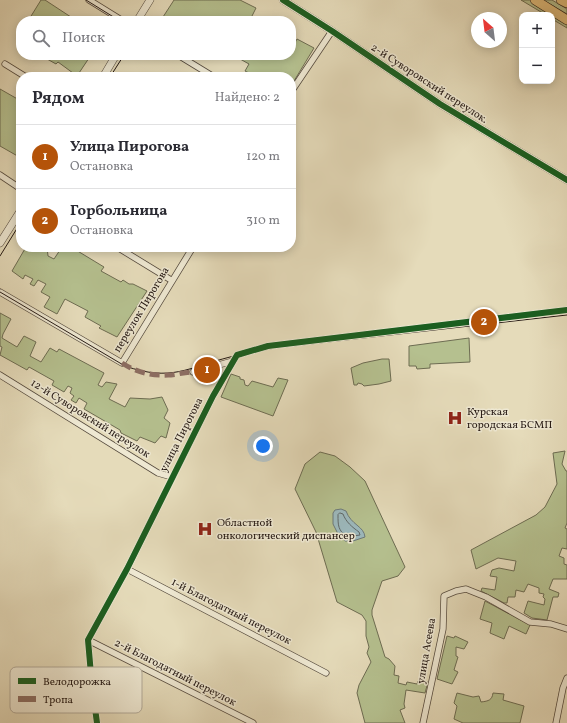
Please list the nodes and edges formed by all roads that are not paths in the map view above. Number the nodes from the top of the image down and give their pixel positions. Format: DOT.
graph roads {
  1 [pos="89,0"];
  2 [pos="150,0"];
  3 [pos="283,0"];
  4 [pos="535,0"];
  5 [pos="561,0"];
  6 [pos="567,3"];
  7 [pos="115,16"];
  8 [pos="140,16"];
  9 [pos="567,20"];
  10 [pos="332,31"];
  11 [pos="113,60"];
  12 [pos="186,60"];
  13 [pos="5,64"];
  14 [pos="18,72"];
  15 [pos="106,72"];
  16 [pos="206,72"];
  17 [pos="296,85"];
  18 [pos="0,175"];
  19 [pos="567,180"];
  20 [pos="16,186"];
  21 [pos="16,218"];
  22 [pos="0,243"];
  23 [pos="125,252"];
  24 [pos="190,252"];
  25 [pos="171,280"];
  26 [pos="0,292"];
  27 [pos="567,310"];
  28 [pos="233,361"];
  29 [pos="193,372"];
  30 [pos="0,375"];
  31 [pos="172,477"];
  32 [pos="127,569"];
  33 [pos="567,629"];
  34 [pos="88,640"];
  35 [pos="90,667"];
  36 [pos="142,667"];
  37 [pos="142,667"];
  38 [pos="326,673"];
  39 [pos="567,678"];
  40 [pos="96,713"];
  41 [pos="98,723"];
  42 [pos="253,723"];
  43 [pos="423,723"];
  44 [pos="556,723"];
  1 -- 7 [label="street"];
  2 -- 8 [label="street"];
  3 -- 10 [label="street, 2-й Суворовский переулок."];
  4 -- 9 [label="main road"];
  5 -- 6 [label="main road"];
  10 -- 17 [label="street"];
  10 -- 19 [label="street, 2-й Суворовский переулок."];
  11 -- 15 [label="street"];
  12 -- 16 [label="street"];
  13 -- 14 [label="street"];
  18 -- 20 [label="street"];
  21 -- 22 [label="street"];
  23 -- 25 [label="street"];
  24 -- 25 [label="street, переулок Пирогова"];
  25 -- 26 [label="street, переулок Пирогова"];
  27 -- 28 [label="street, улица Пирогова"];
  28 -- 29 [label="street, улица Пирогова"];
  28 -- 31 [label="street, улица Пирогова"];
  30 -- 31 [label="street, 12-й Суворовский переулок"];
  31 -- 32 [label="street, улица Пирогова"];
  32 -- 34 [label="street, улица Пирогова"];
  32 -- 38 [label="street, 1-й Благодатный переулок"];
  33 -- 43 [label="street, улица Асеева"];
  34 -- 35 [label="street"];
  34 -- 36 [label="street, 2-й Благодатный переулок"];
  37 -- 42 [label="street, 2-й Благодатный переулок"];
  39 -- 44 [label="street"];
  40 -- 41 [label="street"];
}
